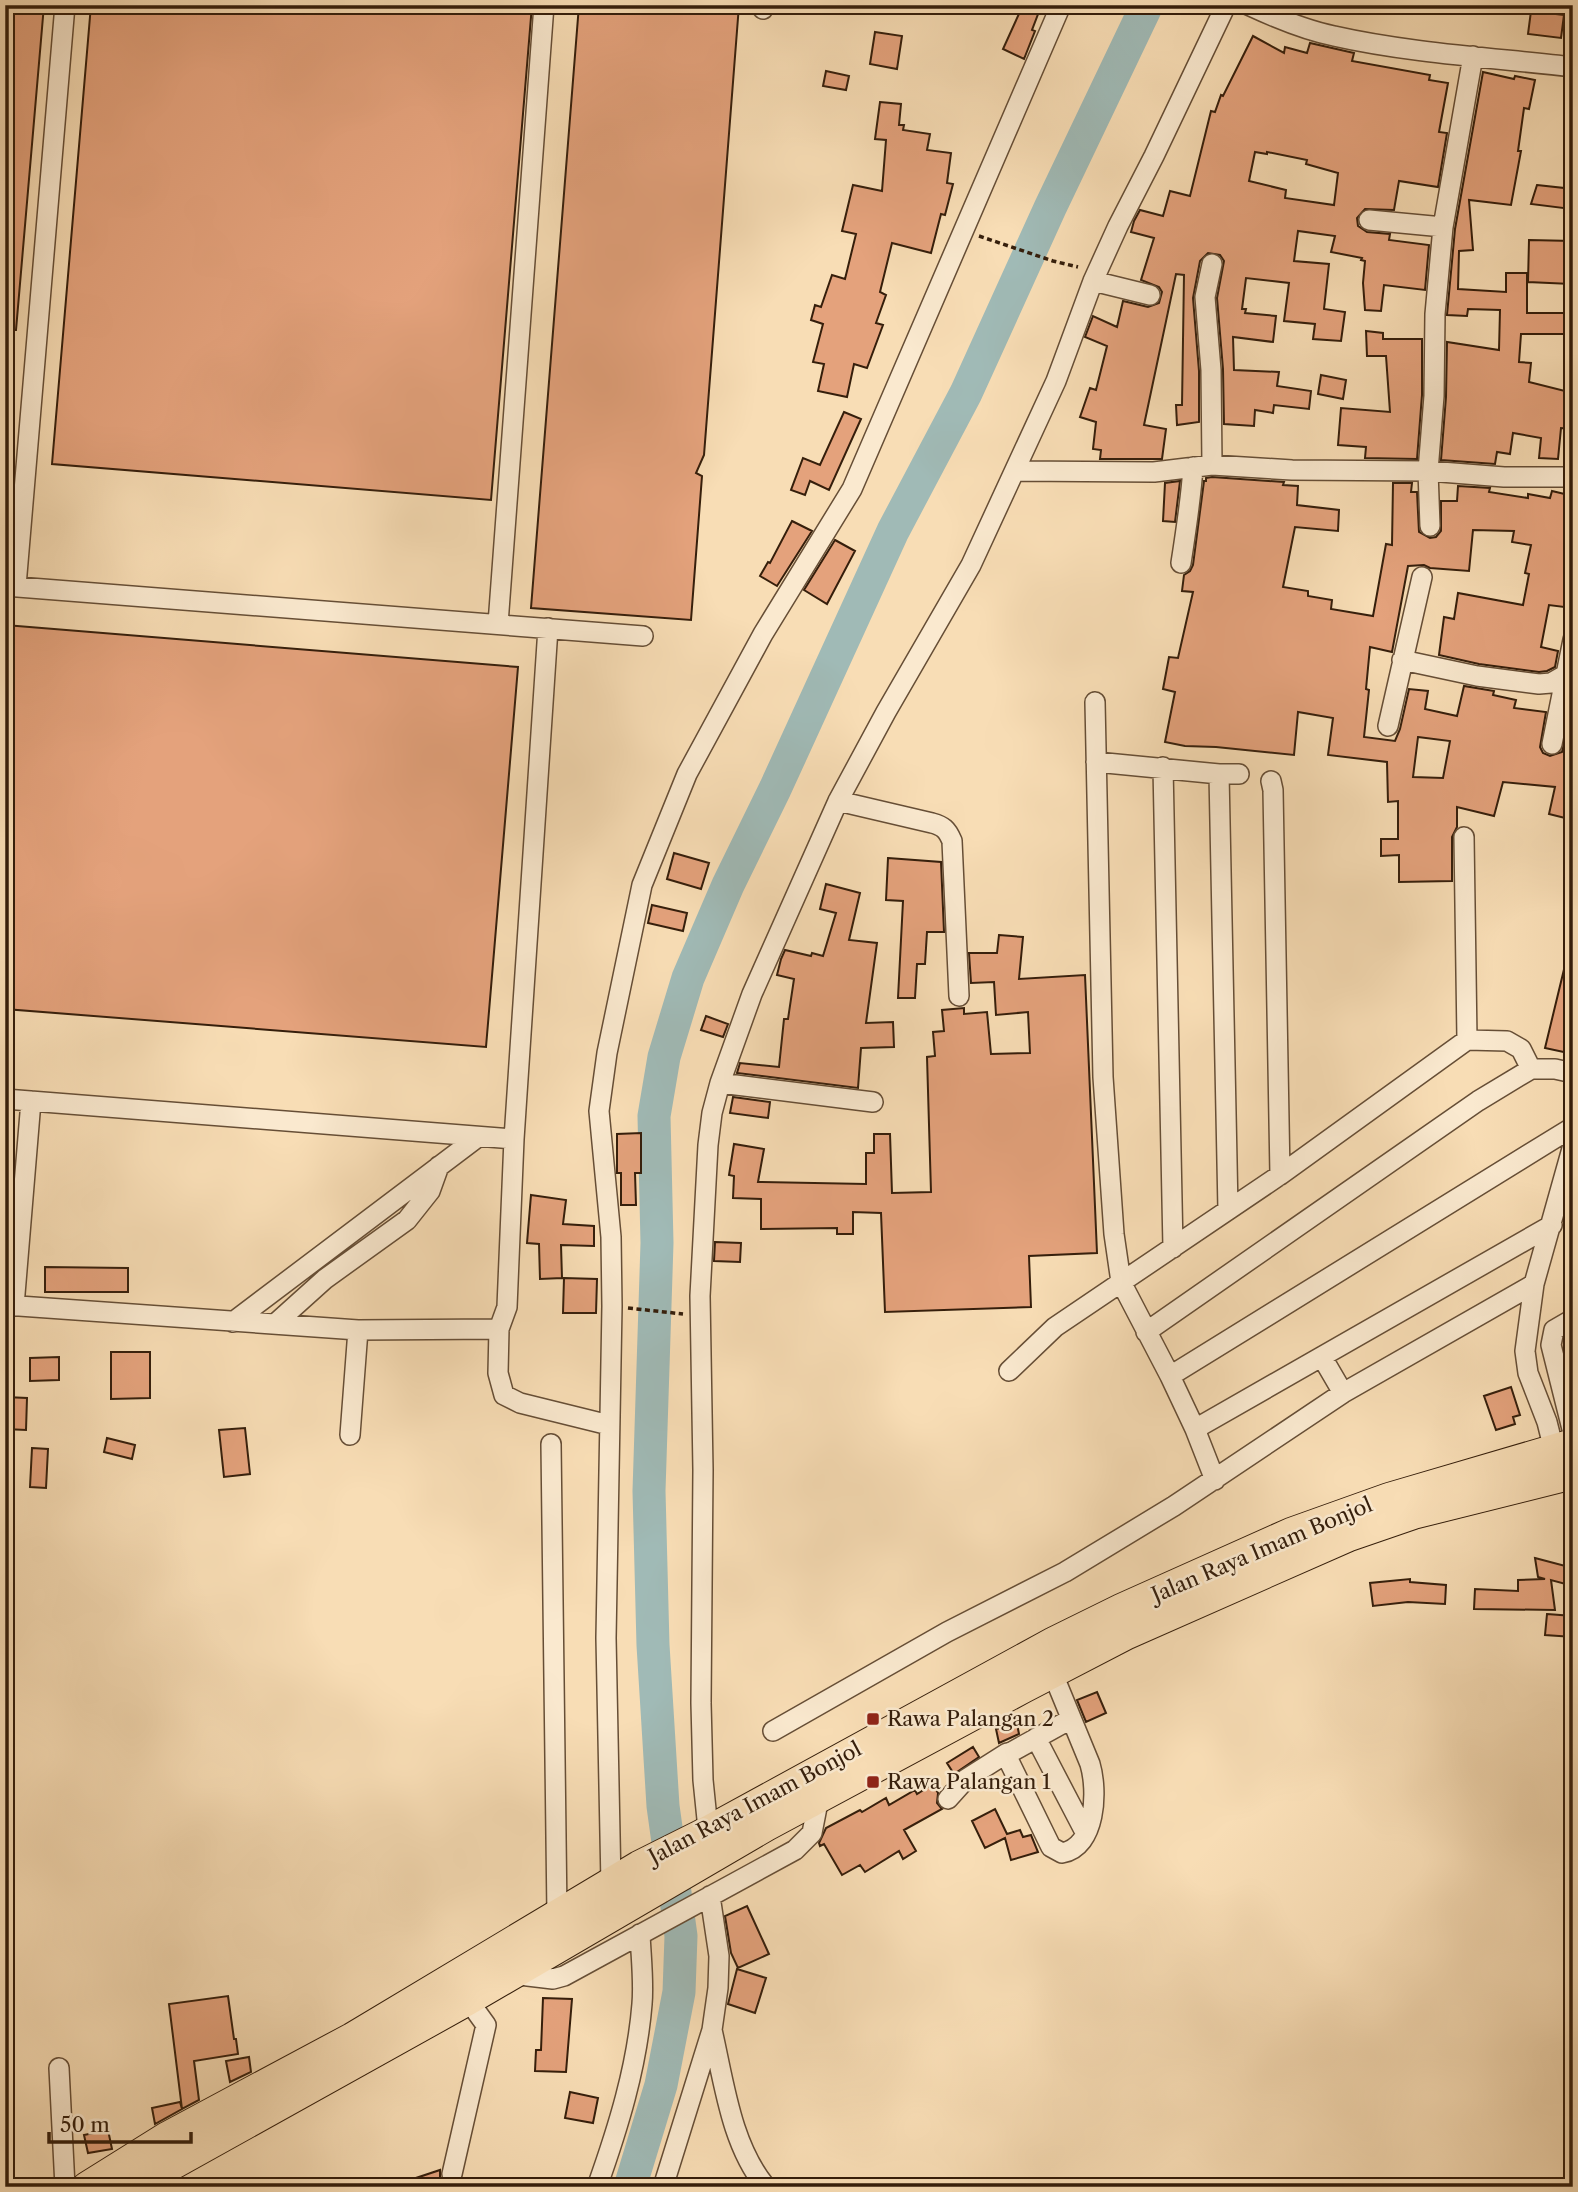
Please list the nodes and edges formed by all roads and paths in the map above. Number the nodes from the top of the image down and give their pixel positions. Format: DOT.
graph roads {
  1 [pos="65,5"];
  2 [pos="544,5"];
  3 [pos="1061,5"];
  4 [pos="1226,5"];
  5 [pos="1248,5"];
  6 [pos="1473,56"];
  7 [pos="1573,67"];
  8 [pos="1369,220"];
  9 [pos="1443,227"];
  10 [pos="993,241"];
  11 [pos="1212,264"];
  12 [pos="1096,276"];
  13 [pos="1150,295"];
  14 [pos="1203,466"];
  15 [pos="1015,471"];
  16 [pos="1428,471"];
  17 [pos="1573,477"];
  18 [pos="1430,526"];
  19 [pos="1181,563"];
  20 [pos="1422,577"];
  21 [pos="11,586"];
  22 [pos="498,624"];
  23 [pos="548,628"];
  24 [pos="643,636"];
  25 [pos="1573,640"];
  26 [pos="1402,660"];
  27 [pos="1569,676"];
  28 [pos="1095,702"];
  29 [pos="1388,726"];
  30 [pos="1552,744"];
  31 [pos="1096,762"];
  32 [pos="1163,767"];
  33 [pos="1271,780"];
  34 [pos="838,801"];
  35 [pos="1464,837"];
  36 [pos="959,996"];
  37 [pos="1467,1040"];
  38 [pos="1531,1069"];
  39 [pos="1573,1073"];
  40 [pos="720,1083"];
  41 [pos="5,1099"];
  42 [pos="31,1101"];
  43 [pos="873,1102"];
  44 [pos="1573,1127"];
  45 [pos="478,1137"];
  46 [pos="514,1139"];
  47 [pos="1573,1145"];
  48 [pos="439,1167"];
  49 [pos="1280,1175"];
  50 [pos="1228,1210"];
  51 [pos="1552,1225"];
  52 [pos="1173,1248"];
  53 [pos="1121,1282"];
  54 [pos="1534,1284"];
  55 [pos="10,1306"];
  56 [pos="639,1309"];
  57 [pos="680,1313"];
  58 [pos="1573,1319"];
  59 [pos="233,1322"];
  60 [pos="275,1324"];
  61 [pos="499,1329"];
  62 [pos="358,1330"];
  63 [pos="1146,1332"];
  64 [pos="1322,1357"];
  65 [pos="1009,1371"];
  66 [pos="1170,1376"];
  67 [pos="1343,1393"];
  68 [pos="609,1425"];
  69 [pos="1195,1429"];
  70 [pos="350,1435"];
  71 [pos="551,1444"];
  72 [pos="1567,1456"];
  73 [pos="1215,1479"];
  74 [pos="1053,1674"];
  75 [pos="1071,1719"];
  76 [pos="773,1731"];
  77 [pos="1036,1738"];
  78 [pos="1007,1753"];
  79 [pos="819,1797"];
  80 [pos="948,1799"];
  81 [pos="1085,1832"];
  82 [pos="703,1842"];
  83 [pos="644,1880"];
  84 [pos="611,1884"];
  85 [pos="704,1900"];
  86 [pos="557,1914"];
  87 [pos="644,1932"];
  88 [pos="510,1974"];
  89 [pos="468,2000"];
  90 [pos="712,2030"];
  91 [pos="59,2068"];
  92 [pos="452,2174"];
  93 [pos="65,2187"];
  94 [pos="87,2187"];
  95 [pos="132,2187"];
  96 [pos="597,2187"];
  97 [pos="663,2187"];
  98 [pos="766,2187"];
  1 -- 21 [label="street"];
  2 -- 22 [label="street"];
  3 -- 68 [label="street"];
  4 -- 12 [label="street"];
  5 -- 6 [label="street"];
  6 -- 7 [label="street"];
  6 -- 9 [label="street"];
  8 -- 9 [label="street"];
  9 -- 16 [label="street"];
  10 -- 12 [label="path"];
  11 -- 14 [label="street"];
  12 -- 13 [label="street"];
  12 -- 15 [label="street"];
  14 -- 15 [label="street"];
  14 -- 16 [label="street"];
  14 -- 19 [label="street"];
  15 -- 34 [label="street"];
  16 -- 17 [label="street"];
  16 -- 18 [label="street"];
  20 -- 26 [label="street"];
  21 -- 22 [label="street"];
  22 -- 23 [label="street"];
  23 -- 24 [label="street"];
  23 -- 46 [label="street"];
  25 -- 27 [label="street"];
  26 -- 27 [label="street"];
  26 -- 29 [label="street"];
  27 -- 30 [label="street"];
  28 -- 31 [label="street"];
  31 -- 32 [label="street"];
  31 -- 53 [label="street"];
  32 -- 50 [label="street"];
  32 -- 52 [label="street"];
  33 -- 49 [label="street"];
  34 -- 36 [label="street"];
  34 -- 40 [label="street"];
  35 -- 37 [label="street"];
  37 -- 38 [label="street"];
  37 -- 49 [label="street"];
  38 -- 39 [label="street"];
  38 -- 63 [label="street"];
  40 -- 43 [label="street"];
  40 -- 82 [label="street"];
  41 -- 42 [label="street"];
  42 -- 45 [label="street"];
  42 -- 55 [label="street"];
  44 -- 66 [label="street"];
  45 -- 46 [label="street"];
  45 -- 48 [label="street"];
  46 -- 61 [label="street"];
  47 -- 51 [label="street"];
  48 -- 59 [label="street"];
  48 -- 60 [label="street"];
  49 -- 50 [label="street"];
  50 -- 52 [label="street"];
  51 -- 54 [label="street"];
  51 -- 64 [label="street"];
  52 -- 53 [label="street"];
  53 -- 63 [label="street"];
  53 -- 65 [label="street"];
  54 -- 67 [label="street"];
  54 -- 72 [label="street"];
  55 -- 59 [label="street"];
  56 -- 57 [label="path"];
  58 -- 72 [label="street"];
  59 -- 60 [label="street"];
  60 -- 62 [label="street"];
  61 -- 62 [label="street"];
  61 -- 68 [label="street"];
  62 -- 70 [label="street"];
  63 -- 66 [label="street"];
  64 -- 67 [label="street"];
  64 -- 69 [label="street"];
  66 -- 69 [label="street"];
  67 -- 73 [label="street"];
  68 -- 84 [label="street"];
  69 -- 73 [label="street"];
  71 -- 86 [label="street"];
  72 -- 74 [label="highway, Jalan Raya Imam Bonjol"];
  72 -- 82 [label="highway, Jalan Raya Imam Bonjol"];
  73 -- 76 [label="street"];
  74 -- 75 [label="street"];
  74 -- 79 [label="highway, Jalan Raya Imam Bonjol"];
  75 -- 77 [label="street"];
  75 -- 81 [label="street"];
  77 -- 78 [label="street"];
  77 -- 81 [label="street"];
  78 -- 80 [label="street"];
  78 -- 81 [label="street"];
  79 -- 82 [label="highway, Jalan Raya Imam Bonjol"];
  79 -- 85 [label="street, Jalan Raya Imam Bonjol"];
  82 -- 83 [label="highway, Jalan Raya Imam Bonjol"];
  83 -- 84 [label="highway, Jalan Raya Imam Bonjol"];
  83 -- 88 [label="highway, Jalan Raya Imam Bonjol"];
  84 -- 86 [label="highway, Jalan Raya Imam Bonjol"];
  85 -- 87 [label="street, Jalan Raya Imam Bonjol"];
  85 -- 90 [label="street"];
  86 -- 94 [label="highway, Jalan Raya Imam Bonjol"];
  87 -- 88 [label="street, Jalan Raya Imam Bonjol"];
  87 -- 96 [label="street"];
  88 -- 89 [label="highway, Jalan Raya Imam Bonjol"];
  89 -- 92 [label="street"];
  89 -- 95 [label="highway, Jalan Raya Imam Bonjol"];
  90 -- 97 [label="street"];
  90 -- 98 [label="street"];
  91 -- 93 [label="street"];
}
